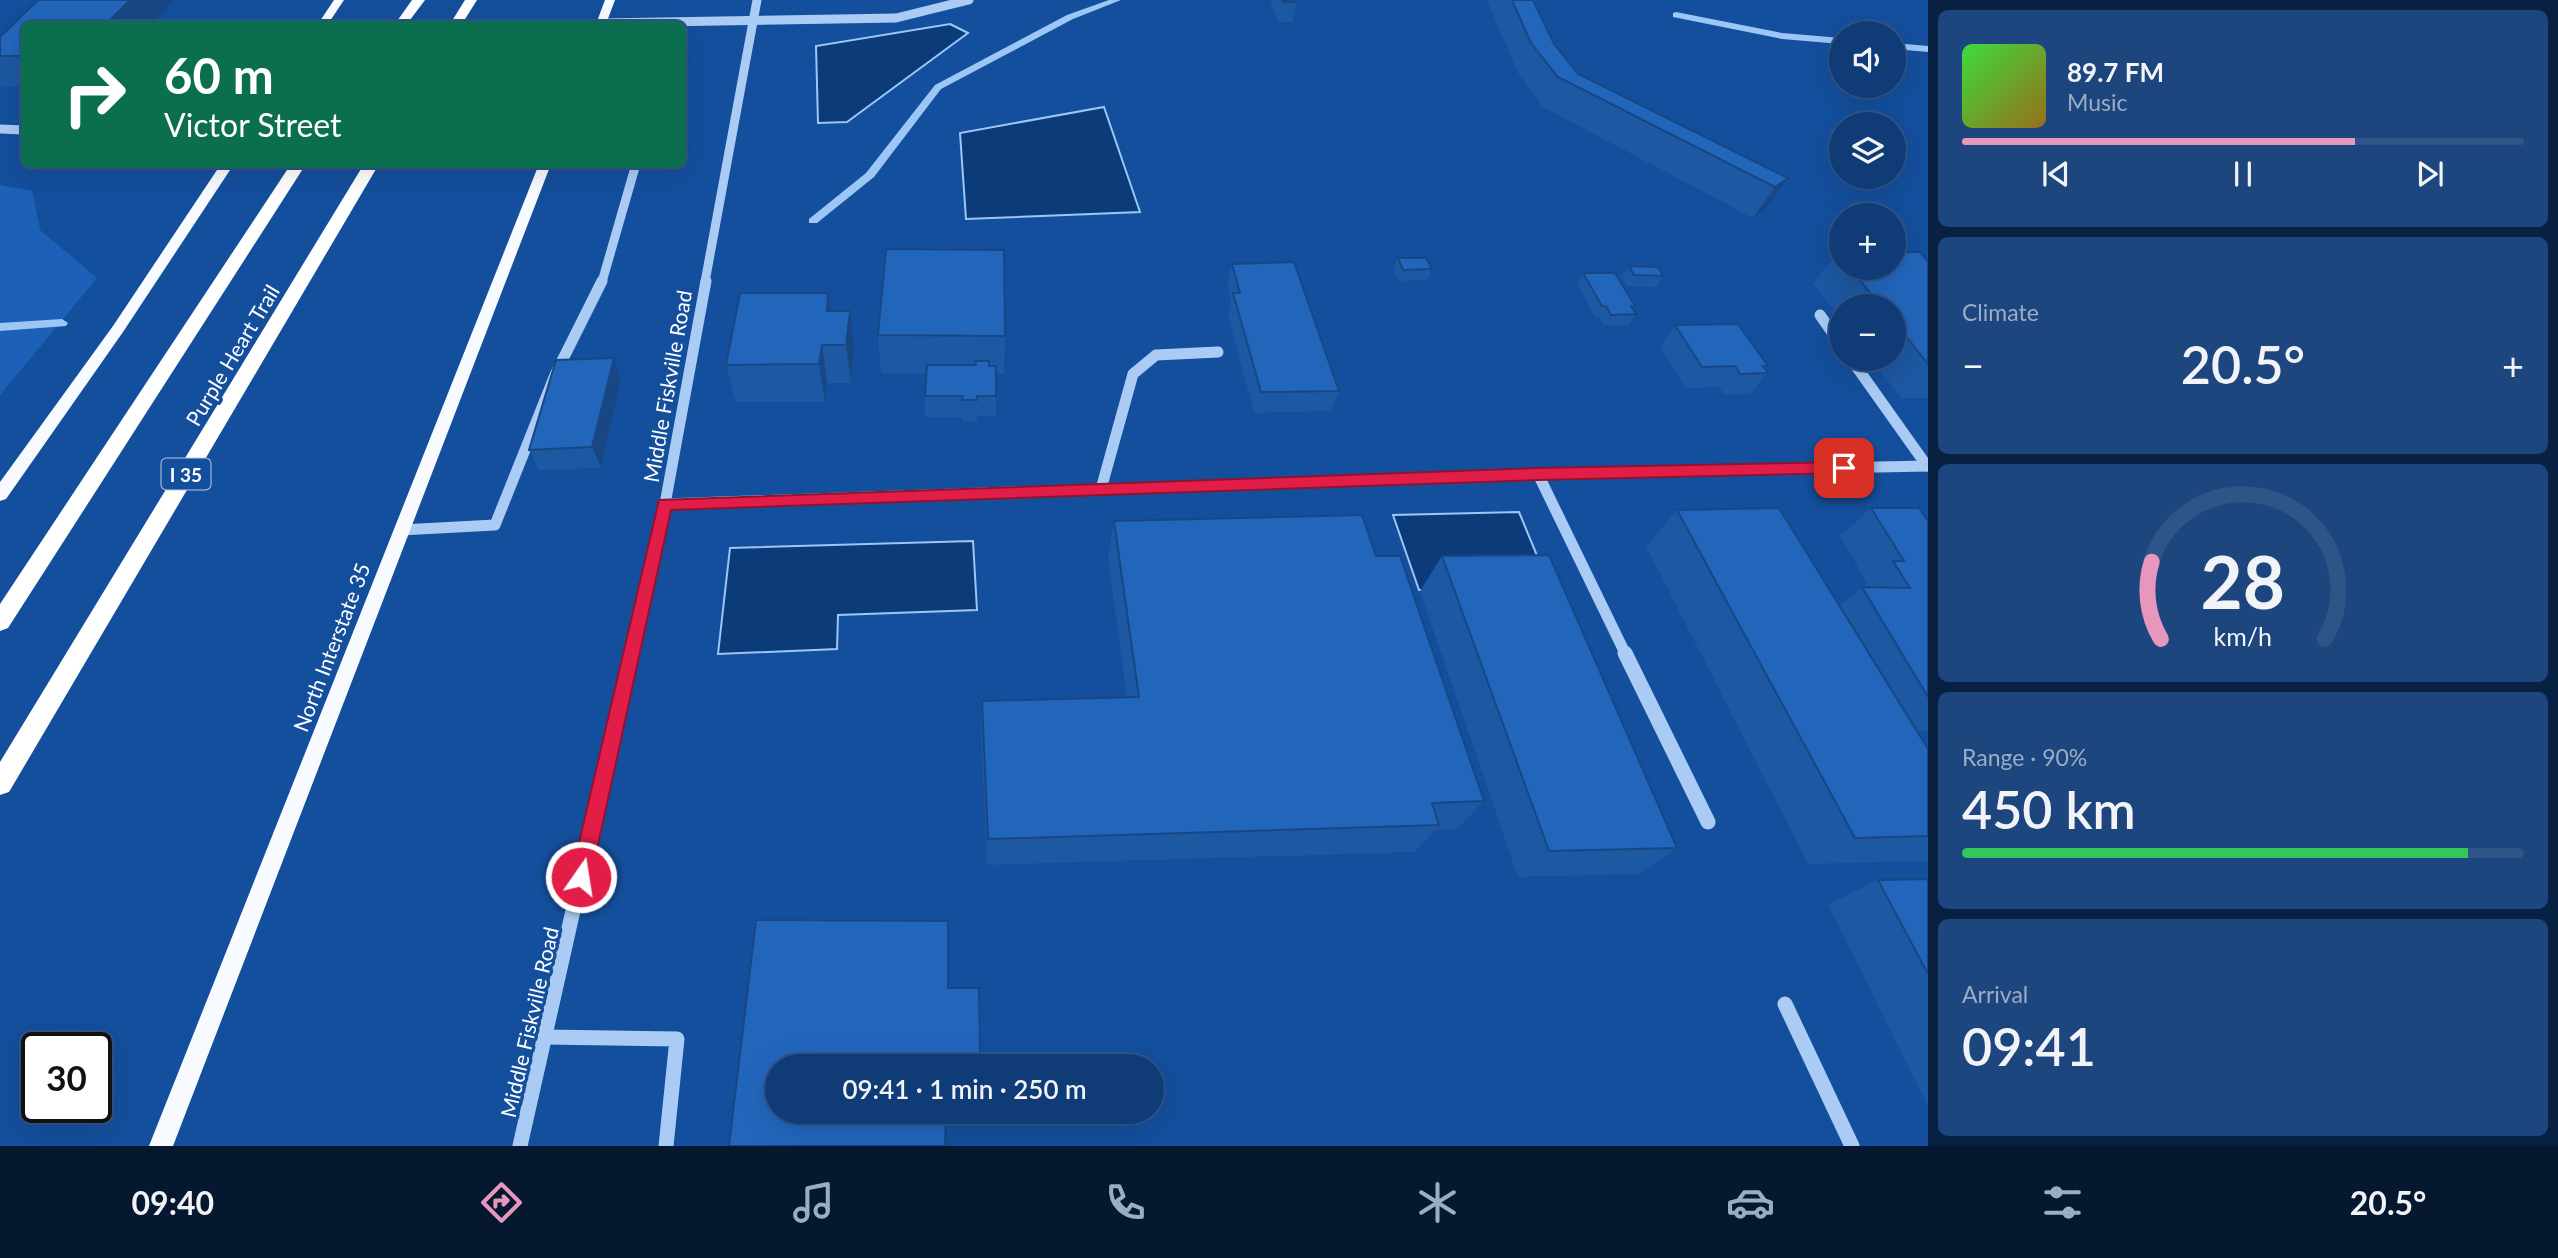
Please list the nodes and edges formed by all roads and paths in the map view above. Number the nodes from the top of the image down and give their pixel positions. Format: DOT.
graph roads {
  1 [pos="339,0"];
  2 [pos="419,0"];
  3 [pos="471,0"];
  4 [pos="610,0"];
  5 [pos="757,0"];
  6 [pos="969,0"];
  7 [pos="325,21"];
  8 [pos="403,21"];
  9 [pos="458,21"];
  10 [pos="602,21"];
  11 [pos="753,21"];
  12 [pos="686,22"];
  13 [pos="0,129"];
  14 [pos="21,130"];
  15 [pos="225,168"];
  16 [pos="296,168"];
  17 [pos="370,168"];
  18 [pos="543,168"];
  19 [pos="635,168"];
  20 [pos="1820,316"];
  21 [pos="1829,328"];
  22 [pos="1218,352"];
  23 [pos="1860,371"];
  24 [pos="1928,466"];
  25 [pos="1538,474"];
  26 [pos="1101,489"];
  27 [pos="0,495"];
  28 [pos="665,504"];
  29 [pos="401,530"];
  30 [pos="0,622"];
  31 [pos="0,785"];
  32 [pos="1708,822"];
  33 [pos="1785,1004"];
  34 [pos="545,1037"];
  35 [pos="161,1146"];
  36 [pos="520,1146"];
  37 [pos="666,1146"];
  38 [pos="1852,1146"];
  1 -- 7 [label="main road"];
  2 -- 8 [label="highway"];
  3 -- 9 [label="highway"];
  4 -- 10 [label="main road"];
  5 -- 11 [label="street, Middle Fiskville Road"];
  6 -- 11 [label="street"];
  11 -- 12 [label="street"];
  11 -- 28 [label="street, Middle Fiskville Road"];
  13 -- 14 [label="street"];
  15 -- 27 [label="main road"];
  16 -- 30 [label="highway"];
  17 -- 31 [label="highway, Purple Heart Trail / I 35"];
  18 -- 29 [label="main road, North Interstate 35"];
  19 -- 29 [label="street"];
  20 -- 21 [label="street"];
  22 -- 26 [label="street"];
  23 -- 24 [label="street"];
  24 -- 25 [label="street"];
  25 -- 26 [label="street"];
  25 -- 32 [label="street"];
  26 -- 28 [label="street"];
  28 -- 34 [label="street, Middle Fiskville Road"];
  29 -- 35 [label="main road, North Interstate 35"];
  33 -- 38 [label="street"];
  34 -- 36 [label="street, Middle Fiskville Road"];
  34 -- 37 [label="street"];
}
